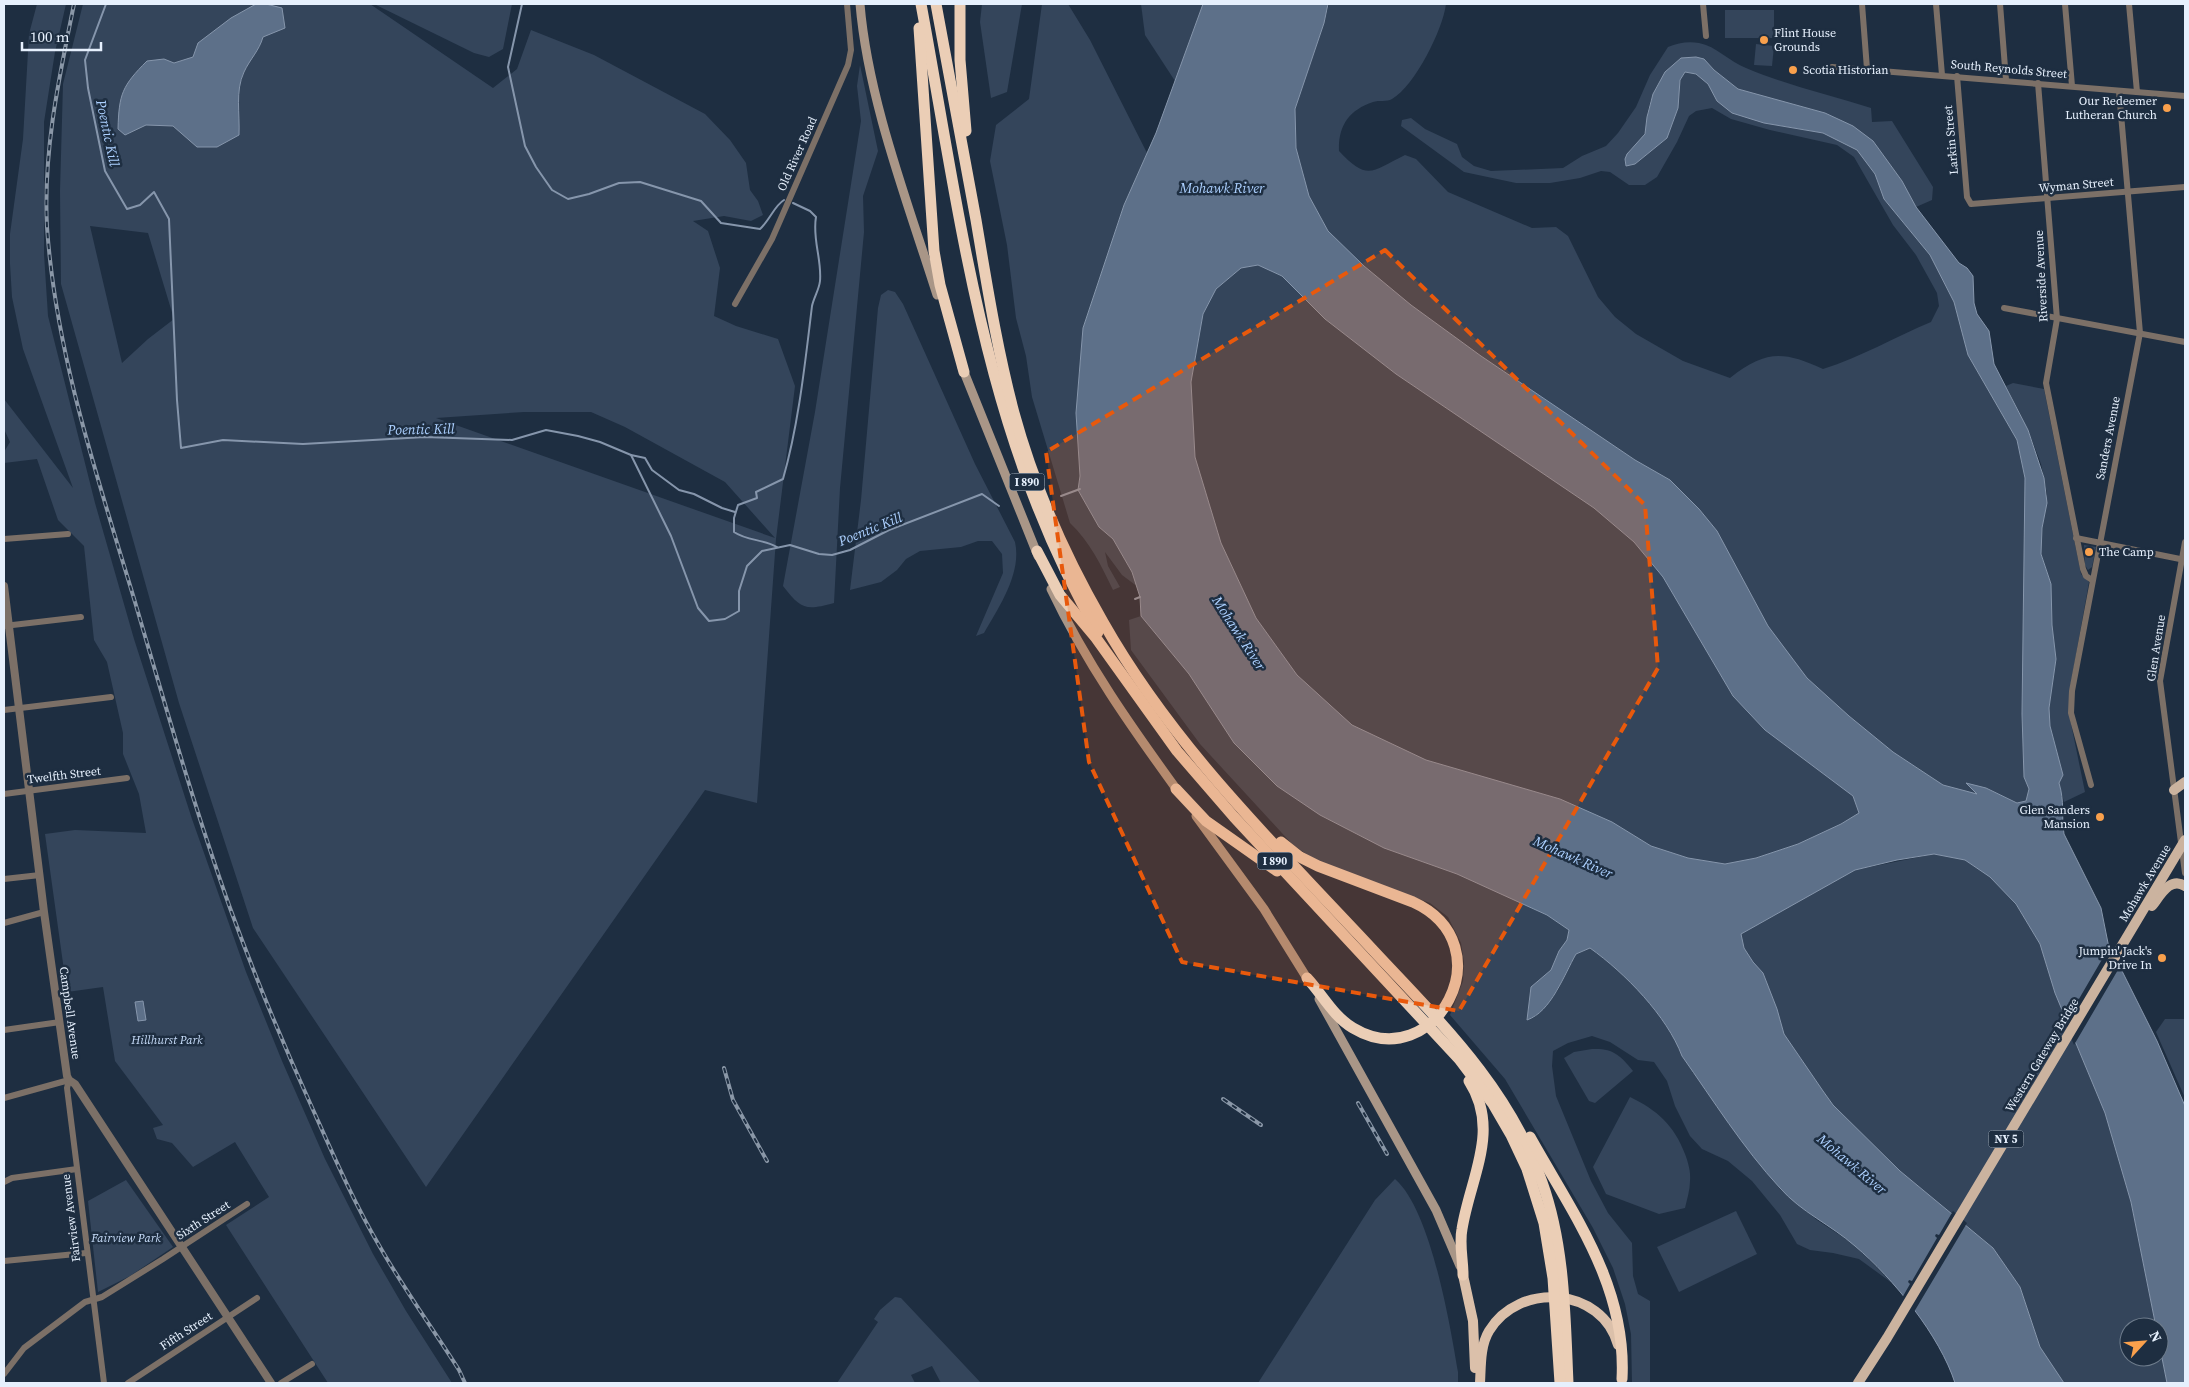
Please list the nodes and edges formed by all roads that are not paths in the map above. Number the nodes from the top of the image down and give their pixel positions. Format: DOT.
graph roads {
  1 [pos="847,4"];
  2 [pos="860,4"];
  3 [pos="916,4"];
  4 [pos="921,4"];
  5 [pos="936,4"];
  6 [pos="960,4"];
  7 [pos="1703,4"];
  8 [pos="1862,4"];
  9 [pos="1936,4"];
  10 [pos="2000,4"];
  11 [pos="2065,4"];
  12 [pos="2129,4"];
  13 [pos="1706,36"];
  14 [pos="1832,67"];
  15 [pos="1867,69"];
  16 [pos="1942,75"];
  17 [pos="1957,76"];
  18 [pos="2006,80"];
  19 [pos="2038,84"];
  20 [pos="2072,86"];
  21 [pos="2119,91"];
  22 [pos="2137,92"];
  23 [pos="2185,96"];
  24 [pos="2185,187"];
  25 [pos="2128,192"];
  26 [pos="2047,199"];
  27 [pos="1968,202"];
  28 [pos="976,224"];
  29 [pos="736,304"];
  30 [pos="2004,308"];
  31 [pos="2057,319"];
  32 [pos="2140,333"];
  33 [pos="2185,342"];
  34 [pos="964,372"];
  35 [pos="68,534"];
  36 [pos="2076,538"];
  37 [pos="4,539"];
  38 [pos="2185,542"];
  39 [pos="2100,544"];
  40 [pos="1037,551"];
  41 [pos="2184,560"];
  42 [pos="2092,580"];
  43 [pos="4,586"];
  44 [pos="81,617"];
  45 [pos="6,626"];
  46 [pos="111,697"];
  47 [pos="1142,704"];
  48 [pos="19,708"];
  49 [pos="4,710"];
  50 [pos="127,778"];
  51 [pos="2185,782"];
  52 [pos="2091,785"];
  53 [pos="1223,788"];
  54 [pos="1176,789"];
  55 [pos="28,790"];
  56 [pos="2174,790"];
  57 [pos="4,794"];
  58 [pos="2183,843"];
  59 [pos="2185,873"];
  60 [pos="40,875"];
  61 [pos="4,879"];
  62 [pos="2185,886"];
  63 [pos="44,912"];
  64 [pos="2139,915"];
  65 [pos="4,923"];
  66 [pos="1342,932"];
  67 [pos="2126,939"];
  68 [pos="1307,978"];
  69 [pos="1420,1009"];
  70 [pos="60,1022"];
  71 [pos="4,1030"];
  72 [pos="1443,1033"];
  73 [pos="1466,1051"];
  74 [pos="69,1080"];
  75 [pos="4,1098"];
  76 [pos="77,1169"];
  77 [pos="4,1182"];
  78 [pos="247,1204"];
  79 [pos="181,1247"];
  80 [pos="86,1254"];
  81 [pos="4,1261"];
  82 [pos="1463,1275"];
  83 [pos="1558,1278"];
  84 [pos="257,1298"];
  85 [pos="93,1300"];
  86 [pos="229,1317"];
  87 [pos="1560,1317"];
  88 [pos="312,1364"];
  89 [pos="4,1374"];
  90 [pos="1622,1381"];
  91 [pos="104,1383"];
  92 [pos="128,1383"];
  93 [pos="272,1383"];
  94 [pos="281,1383"];
  95 [pos="1475,1383"];
  96 [pos="1480,1383"];
  97 [pos="1560,1383"];
  98 [pos="1568,1383"];
  99 [pos="1858,1383"];
  1 -- 29 [label="street, Old River Road"];
  2 -- 34 [label="main road"];
  3 -- 34 [label="highway"];
  4 -- 47 [label="highway, I 890"];
  5 -- 28 [label="highway, I 890"];
  6 -- 28 [label="highway"];
  7 -- 13 [label="street"];
  8 -- 15 [label="street"];
  9 -- 16 [label="street"];
  10 -- 18 [label="street"];
  11 -- 20 [label="street"];
  12 -- 22 [label="street"];
  14 -- 15 [label="street, South Reynolds Street"];
  15 -- 16 [label="street, South Reynolds Street"];
  16 -- 17 [label="street, South Reynolds Street"];
  17 -- 18 [label="street, South Reynolds Street"];
  17 -- 27 [label="street, Larkin Street"];
  18 -- 19 [label="street, South Reynolds Street"];
  19 -- 20 [label="street, South Reynolds Street"];
  19 -- 26 [label="street, Riverside Avenue"];
  20 -- 21 [label="street, South Reynolds Street"];
  21 -- 22 [label="street, South Reynolds Street"];
  21 -- 25 [label="street, Sanders Avenue"];
  22 -- 23 [label="street, South Reynolds Street"];
  24 -- 25 [label="street, Wyman Street"];
  25 -- 26 [label="street, Wyman Street"];
  25 -- 32 [label="street, Sanders Avenue"];
  26 -- 27 [label="street, Wyman Street"];
  26 -- 31 [label="street, Riverside Avenue"];
  28 -- 53 [label="highway, I 890"];
  30 -- 31 [label="street"];
  31 -- 32 [label="street"];
  31 -- 36 [label="street, Riverside Avenue"];
  32 -- 33 [label="street"];
  32 -- 39 [label="street, Sanders Avenue"];
  34 -- 40 [label="main road"];
  35 -- 37 [label="street"];
  36 -- 39 [label="street"];
  36 -- 42 [label="street, Riverside Avenue"];
  38 -- 41 [label="street, Glen Avenue"];
  39 -- 41 [label="street"];
  39 -- 42 [label="street, Sanders Avenue"];
  40 -- 47 [label="highway"];
  40 -- 54 [label="main road"];
  41 -- 56 [label="street, Glen Avenue"];
  42 -- 52 [label="street, Sanders Avenue"];
  43 -- 45 [label="street, Campbell Avenue"];
  44 -- 45 [label="street"];
  45 -- 48 [label="street, Campbell Avenue"];
  46 -- 48 [label="street"];
  47 -- 66 [label="highway, I 890"];
  48 -- 49 [label="street"];
  48 -- 55 [label="street, Campbell Avenue"];
  50 -- 55 [label="street, Twelfth Street"];
  51 -- 56 [label="main road"];
  53 -- 68 [label="highway"];
  53 -- 69 [label="highway, I 890"];
  54 -- 66 [label="highway"];
  54 -- 68 [label="main road"];
  55 -- 57 [label="street, Twelfth Street"];
  55 -- 60 [label="street, Campbell Avenue"];
  56 -- 58 [label="street, Glen Avenue"];
  58 -- 59 [label="street, Glen Avenue"];
  58 -- 64 [label="main road, Mohawk Avenue / NY 5"];
  60 -- 61 [label="street"];
  60 -- 63 [label="street, Campbell Avenue"];
  62 -- 64 [label="main road"];
  63 -- 65 [label="street"];
  63 -- 70 [label="street, Campbell Avenue"];
  64 -- 67 [label="main road, Mohawk Avenue / NY 5"];
  66 -- 69 [label="highway, I 890"];
  67 -- 99 [label="main road, Western Gateway Bridge / NY 5"];
  68 -- 82 [label="main road"];
  69 -- 72 [label="highway, I 890"];
  70 -- 71 [label="street"];
  70 -- 74 [label="street, Campbell Avenue"];
  72 -- 73 [label="highway, I 890"];
  72 -- 82 [label="highway"];
  72 -- 83 [label="highway, I 890"];
  73 -- 83 [label="highway, I 890"];
  73 -- 90 [label="highway"];
  74 -- 75 [label="street"];
  74 -- 76 [label="street, Fairview Avenue"];
  74 -- 79 [label="street"];
  76 -- 77 [label="street"];
  76 -- 80 [label="street, Fairview Avenue"];
  78 -- 79 [label="street, Sixth Street"];
  79 -- 85 [label="street, Sixth Street"];
  79 -- 86 [label="street"];
  80 -- 81 [label="street"];
  80 -- 85 [label="street, Fairview Avenue"];
  82 -- 95 [label="highway"];
  83 -- 87 [label="highway, I 890"];
  84 -- 86 [label="street, Fifth Street"];
  85 -- 89 [label="street, Sixth Street"];
  85 -- 91 [label="street, Fairview Avenue"];
  86 -- 92 [label="street, Fifth Street"];
  86 -- 93 [label="street"];
  87 -- 97 [label="highway, I 890"];
  87 -- 98 [label="highway, I 890"];
  88 -- 94 [label="street"];
  90 -- 96 [label="highway"];
}
